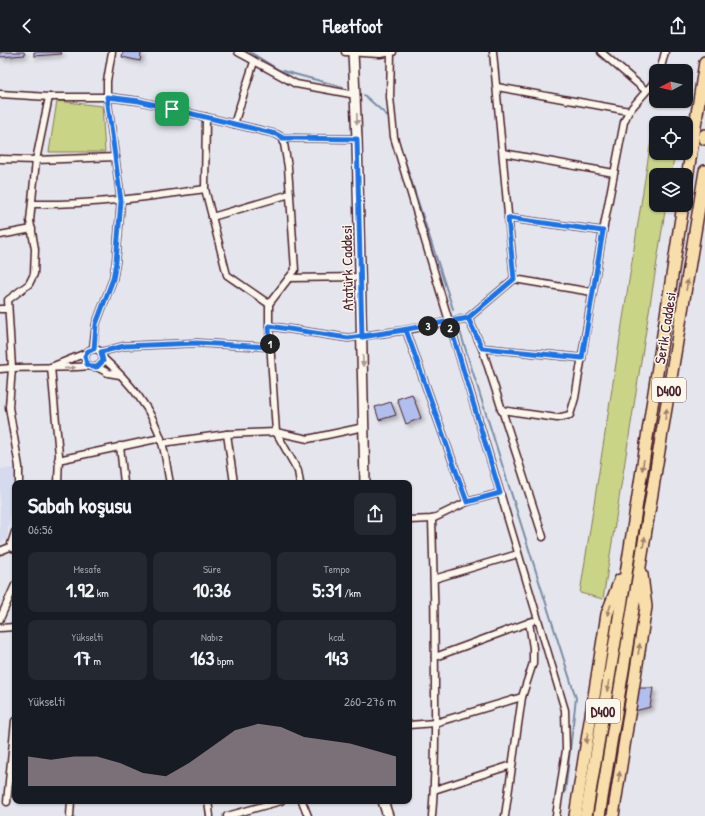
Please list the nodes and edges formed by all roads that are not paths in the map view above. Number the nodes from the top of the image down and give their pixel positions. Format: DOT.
graph roads {
  1 [pos="112,52"];
  2 [pos="238,52"];
  3 [pos="350,52"];
  4 [pos="392,52"];
  5 [pos="494,52"];
  6 [pos="601,52"];
  7 [pos="665,52"];
  8 [pos="702,52"];
  9 [pos="254,62"];
  10 [pos="705,62"];
  11 [pos="662,64"];
  12 [pos="649,86"];
  13 [pos="497,87"];
  14 [pos="645,90"];
  15 [pos="0,94"];
  16 [pos="356,95"];
  17 [pos="49,97"];
  18 [pos="107,97"];
  19 [pos="629,111"];
  20 [pos="206,117"];
  21 [pos="234,124"];
  22 [pos="705,135"];
  23 [pos="283,138"];
  24 [pos="357,139"];
  25 [pos="705,139"];
  26 [pos="503,153"];
  27 [pos="116,157"];
  28 [pos="0,159"];
  29 [pos="36,160"];
  30 [pos="689,168"];
  31 [pos="705,171"];
  32 [pos="614,173"];
  33 [pos="205,189"];
  34 [pos="290,194"];
  35 [pos="121,201"];
  36 [pos="703,201"];
  37 [pos="32,204"];
  38 [pos="682,212"];
  39 [pos="212,217"];
  40 [pos="508,218"];
  41 [pos="32,230"];
  42 [pos="603,231"];
  43 [pos="0,235"];
  44 [pos="361,277"];
  45 [pos="289,278"];
  46 [pos="514,279"];
  47 [pos="592,292"];
  48 [pos="269,304"];
  49 [pos="0,309"];
  50 [pos="8,309"];
  51 [pos="468,318"];
  52 [pos="449,322"];
  53 [pos="269,326"];
  54 [pos="406,330"];
  55 [pos="362,337"];
  56 [pos="270,347"];
  57 [pos="482,348"];
  58 [pos="94,349"];
  59 [pos="86,353"];
  60 [pos="102,355"];
  61 [pos="582,358"];
  62 [pos="89,366"];
  63 [pos="51,367"];
  64 [pos="97,367"];
  65 [pos="12,368"];
  66 [pos="0,369"];
  67 [pos="120,375"];
  68 [pos="501,410"];
  69 [pos="364,427"];
  70 [pos="276,432"];
  71 [pos="227,434"];
  72 [pos="162,440"];
  73 [pos="120,446"];
  74 [pos="58,460"];
  75 [pos="19,480"];
  76 [pos="58,480"];
  77 [pos="124,480"];
  78 [pos="169,480"];
  79 [pos="234,480"];
  80 [pos="300,480"];
  81 [pos="365,480"];
  82 [pos="500,493"];
  83 [pos="467,502"];
  84 [pos="432,519"];
  85 [pos="412,520"];
  86 [pos="543,537"];
  87 [pos="12,548"];
  88 [pos="0,551"];
  89 [pos="518,554"];
  90 [pos="628,561"];
  91 [pos="641,562"];
  92 [pos="434,579"];
  93 [pos="12,592"];
  94 [pos="538,619"];
  95 [pos="0,620"];
  96 [pos="529,622"];
  97 [pos="12,627"];
  98 [pos="0,628"];
  99 [pos="435,657"];
  100 [pos="522,697"];
  101 [pos="435,723"];
  102 [pos="412,725"];
  103 [pos="12,751"];
  104 [pos="512,765"];
  105 [pos="434,790"];
  106 [pos="7,802"];
  107 [pos="70,804"];
  108 [pos="208,804"];
  109 [pos="271,804"];
  110 [pos="303,804"];
  111 [pos="384,804"];
  112 [pos="239,814"];
  113 [pos="70,816"];
  114 [pos="210,816"];
  115 [pos="226,816"];
  116 [pos="308,816"];
  117 [pos="388,816"];
  118 [pos="432,816"];
  119 [pos="505,816"];
  120 [pos="556,816"];
  121 [pos="575,816"];
  122 [pos="586,816"];
  123 [pos="599,816"];
  124 [pos="613,816"];
  1 -- 18 [label="street"];
  2 -- 9 [label="street"];
  3 -- 4 [label="street"];
  3 -- 16 [label="main road, Atatürk Caddesi"];
  4 -- 52 [label="street"];
  5 -- 13 [label="street"];
  6 -- 14 [label="street"];
  7 -- 11 [label="street"];
  8 -- 10 [label="highway"];
  9 -- 16 [label="street"];
  9 -- 21 [label="street"];
  10 -- 30 [label="highway"];
  12 -- 14 [label="street"];
  13 -- 19 [label="street"];
  13 -- 26 [label="street"];
  14 -- 19 [label="street"];
  15 -- 17 [label="street"];
  16 -- 24 [label="main road, Atatürk Caddesi, one-way"];
  17 -- 18 [label="street"];
  17 -- 29 [label="street"];
  18 -- 20 [label="street"];
  18 -- 27 [label="street"];
  19 -- 32 [label="street"];
  20 -- 21 [label="street"];
  20 -- 33 [label="street"];
  21 -- 23 [label="street"];
  22 -- 25 [label="highway"];
  23 -- 24 [label="street"];
  23 -- 34 [label="street"];
  24 -- 44 [label="main road, Atatürk Caddesi"];
  26 -- 32 [label="street"];
  26 -- 40 [label="street"];
  27 -- 29 [label="street"];
  27 -- 35 [label="street"];
  28 -- 29 [label="street"];
  29 -- 37 [label="street"];
  31 -- 36 [label="highway, Serik Caddesi / D400"];
  32 -- 42 [label="street"];
  33 -- 35 [label="street"];
  33 -- 39 [label="street"];
  34 -- 39 [label="street"];
  34 -- 45 [label="street"];
  35 -- 37 [label="street"];
  35 -- 58 [label="street"];
  91 -- 36 [label="highway, Serik Caddesi / D400, one-way"];
  37 -- 41 [label="street"];
  38 -- 90 [label="highway, Serik Caddesi / D400, one-way"];
  39 -- 48 [label="street"];
  40 -- 42 [label="street"];
  40 -- 46 [label="street"];
  41 -- 43 [label="street"];
  41 -- 50 [label="street"];
  42 -- 47 [label="street"];
  44 -- 45 [label="street"];
  44 -- 55 [label="main road, Atatürk Caddesi"];
  45 -- 48 [label="street"];
  46 -- 47 [label="street"];
  46 -- 51 [label="street"];
  47 -- 61 [label="street"];
  48 -- 53 [label="street"];
  49 -- 50 [label="street"];
  50 -- 65 [label="street"];
  51 -- 52 [label="street"];
  51 -- 57 [label="street"];
  52 -- 54 [label="street"];
  52 -- 82 [label="street"];
  53 -- 55 [label="street"];
  53 -- 56 [label="street"];
  54 -- 55 [label="street"];
  54 -- 83 [label="street"];
  55 -- 69 [label="main road, Atatürk Caddesi, one-way"];
  56 -- 60 [label="street"];
  56 -- 70 [label="street"];
  57 -- 61 [label="street"];
  57 -- 68 [label="street"];
  58 -- 59 [label="street"];
  58 -- 60 [label="street"];
  59 -- 62 [label="street"];
  59 -- 63 [label="street"];
  60 -- 64 [label="street"];
  60 -- 67 [label="street"];
  61 -- 68 [label="street"];
  63 -- 62 [label="street, one-way"];
  62 -- 64 [label="street"];
  63 -- 65 [label="street"];
  63 -- 74 [label="street"];
  64 -- 67 [label="street"];
  65 -- 66 [label="street"];
  65 -- 75 [label="street"];
  67 -- 72 [label="street"];
  68 -- 86 [label="street"];
  69 -- 70 [label="street"];
  69 -- 81 [label="main road, Atatürk Caddesi"];
  70 -- 71 [label="street"];
  70 -- 80 [label="street"];
  71 -- 72 [label="street"];
  71 -- 79 [label="street"];
  72 -- 73 [label="street"];
  72 -- 78 [label="street"];
  73 -- 74 [label="street"];
  73 -- 77 [label="street"];
  74 -- 76 [label="street"];
  82 -- 83 [label="street"];
  82 -- 89 [label="street"];
  83 -- 84 [label="street"];
  84 -- 85 [label="street"];
  84 -- 92 [label="street"];
  87 -- 88 [label="street"];
  89 -- 92 [label="street"];
  89 -- 94 [label="street"];
  90 -- 121 [label="highway, one-way"];
  90 -- 122 [label="highway, Serik Caddesi / D400, one-way"];
  91 -- 123 [label="highway, Serik Caddesi / D400"];
  124 -- 91 [label="highway, one-way"];
  92 -- 99 [label="street"];
  93 -- 95 [label="street"];
  94 -- 96 [label="street"];
  94 -- 120 [label="street"];
  96 -- 99 [label="street"];
  96 -- 100 [label="street"];
  97 -- 98 [label="street"];
  99 -- 101 [label="street"];
  100 -- 101 [label="street"];
  100 -- 104 [label="street"];
  101 -- 102 [label="street"];
  101 -- 105 [label="street"];
  103 -- 106 [label="street"];
  104 -- 105 [label="street"];
  104 -- 119 [label="street"];
  105 -- 118 [label="street"];
  107 -- 113 [label="street"];
  108 -- 114 [label="street"];
  109 -- 112 [label="street"];
  110 -- 116 [label="street"];
  111 -- 117 [label="main road"];
  112 -- 115 [label="street"];
}
